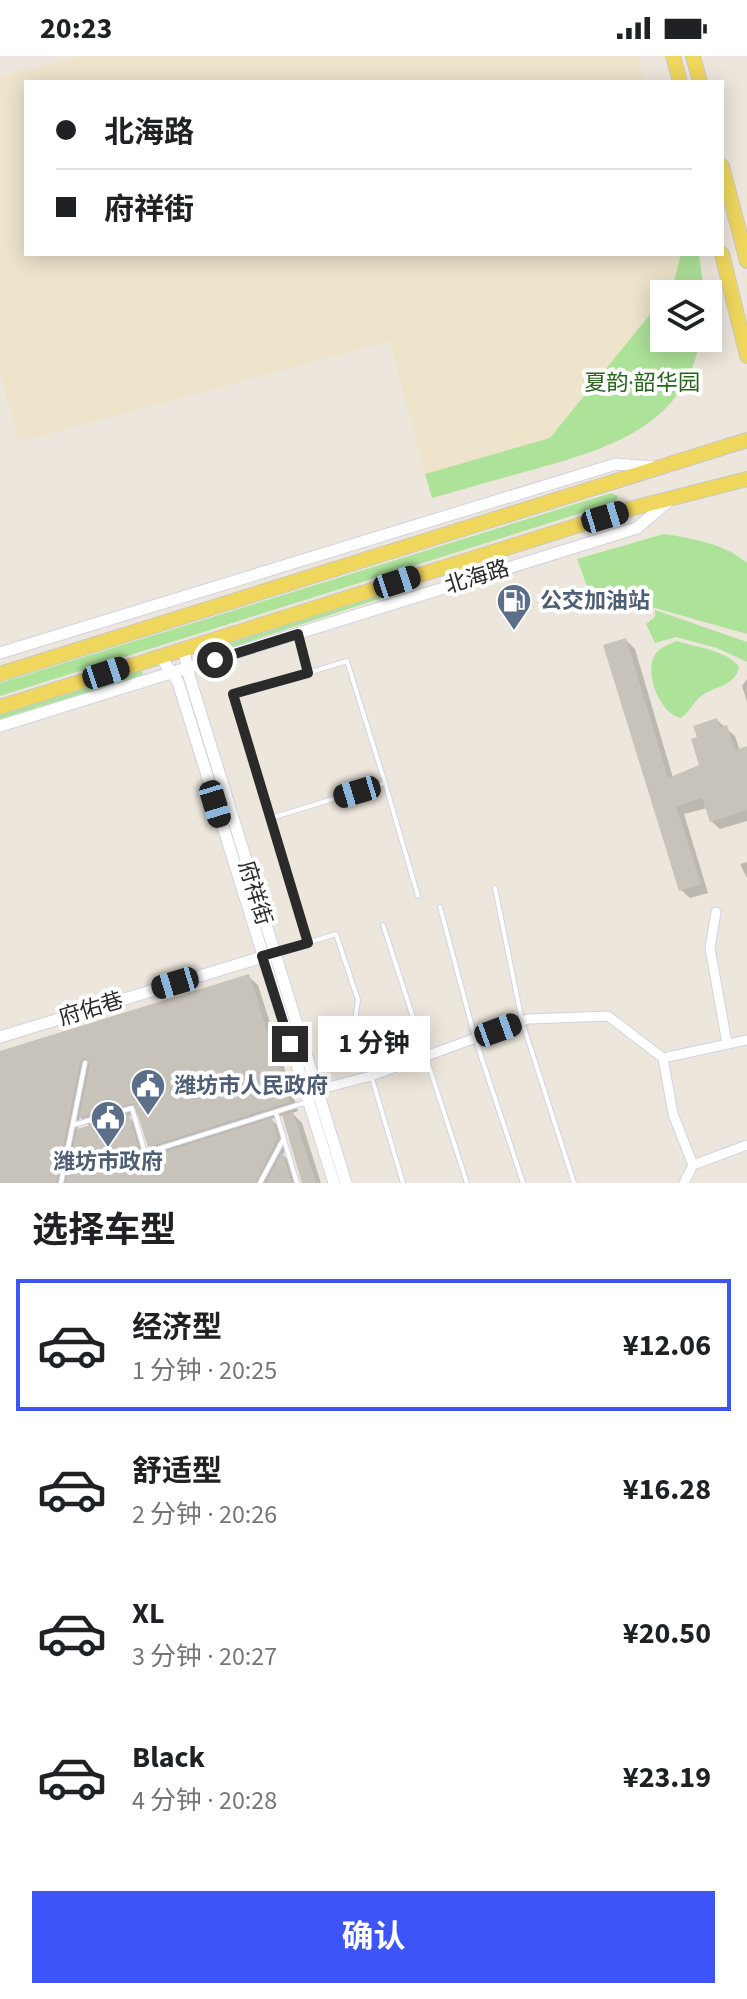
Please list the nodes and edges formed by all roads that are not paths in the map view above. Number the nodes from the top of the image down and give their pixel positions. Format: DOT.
graph roads {
  1 [pos="673,56"];
  2 [pos="693,56"];
  3 [pos="679,80"];
  4 [pos="699,80"];
  5 [pos="724,174"];
  6 [pos="722,256"];
  7 [pos="747,261"];
  8 [pos="747,356"];
  9 [pos="747,440"];
  10 [pos="663,468"];
  11 [pos="747,479"];
  12 [pos="540,487"];
  13 [pos="670,500"];
  14 [pos="545,504"];
  15 [pos="549,535"];
  16 [pos="557,553"];
  17 [pos="397,582"];
  18 [pos="403,600"];
  19 [pos="298,634"];
  20 [pos="184,648"];
  21 [pos="0,653"];
  22 [pos="160,656"];
  23 [pos="187,669"];
  24 [pos="308,673"];
  25 [pos="0,674"];
  26 [pos="172,674"];
  27 [pos="0,707"];
  28 [pos="0,726"];
  29 [pos="385,783"];
  30 [pos="271,818"];
  31 [pos="495,888"];
  32 [pos="418,896"];
  33 [pos="440,907"];
  34 [pos="716,912"];
  35 [pos="383,925"];
  36 [pos="308,943"];
  37 [pos="268,955"];
  38 [pos="522,1021"];
  39 [pos="0,1037"];
  40 [pos="475,1038"];
  41 [pos="747,1040"];
  42 [pos="727,1043"];
  43 [pos="427,1056"];
  44 [pos="663,1058"];
  45 [pos="85,1063"];
  46 [pos="371,1076"];
  47 [pos="317,1090"];
  48 [pos="308,1102"];
  49 [pos="276,1113"];
  50 [pos="73,1125"];
  51 [pos="283,1140"];
  52 [pos="747,1145"];
  53 [pos="693,1165"];
  54 [pos="61,1183"];
  55 [pos="260,1183"];
  56 [pos="297,1183"];
  57 [pos="334,1183"];
  58 [pos="346,1183"];
  59 [pos="403,1183"];
  60 [pos="467,1183"];
  61 [pos="523,1183"];
  62 [pos="574,1183"];
  63 [pos="684,1183"];
  1 -- 3 [label="main road"];
  2 -- 4 [label="main road"];
  5 -- 7 [label="main road"];
  6 -- 8 [label="main road"];
  9 -- 10 [label="main road"];
  10 -- 12 [label="street"];
  10 -- 14 [label="main road"];
  11 -- 13 [label="main road, 北海路"];
  12 -- 14 [label="street"];
  12 -- 21 [label="street"];
  13 -- 15 [label="main road, 北海路"];
  13 -- 16 [label="street, 北海路"];
  14 -- 25 [label="main road"];
  15 -- 16 [label="street"];
  15 -- 17 [label="main road, 北海路"];
  16 -- 18 [label="street, 北海路"];
  17 -- 18 [label="street"];
  17 -- 20 [label="main road, 北海路"];
  18 -- 19 [label="street, 北海路"];
  19 -- 23 [label="street, 北海路"];
  19 -- 24 [label="lane"];
  20 -- 22 [label="main road, 北海路"];
  20 -- 23 [label="street, 府祥街"];
  22 -- 26 [label="street, 府祥街"];
  22 -- 27 [label="main road, 北海路"];
  23 -- 26 [label="street, 北海路"];
  23 -- 37 [label="street, 府祥街"];
  24 -- 29 [label="lane"];
  24 -- 30 [label="lane"];
  26 -- 28 [label="street, 北海路"];
  26 -- 37 [label="street, 府祥街"];
  29 -- 30 [label="lane"];
  29 -- 32 [label="lane"];
  30 -- 36 [label="lane"];
  31 -- 38 [label="lane"];
  33 -- 40 [label="lane"];
  34 -- 42 [label="street"];
  35 -- 43 [label="lane"];
  36 -- 37 [label="lane"];
  36 -- 46 [label="lane"];
  37 -- 39 [label="street, 府佑巷"];
  37 -- 47 [label="street, 府祥街"];
  37 -- 48 [label="street, 府祥街"];
  38 -- 40 [label="street"];
  38 -- 44 [label="street"];
  38 -- 62 [label="lane"];
  40 -- 43 [label="street"];
  40 -- 61 [label="lane"];
  41 -- 42 [label="street"];
  42 -- 44 [label="street"];
  43 -- 46 [label="street"];
  43 -- 60 [label="lane"];
  44 -- 53 [label="street"];
  45 -- 50 [label="lane"];
  46 -- 47 [label="street"];
  46 -- 59 [label="lane"];
  47 -- 58 [label="street, 府祥街"];
  48 -- 49 [label="lane"];
  48 -- 57 [label="street, 府祥街"];
  49 -- 50 [label="lane"];
  49 -- 51 [label="lane"];
  50 -- 54 [label="lane"];
  51 -- 55 [label="lane"];
  51 -- 56 [label="lane"];
  52 -- 53 [label="street"];
  53 -- 63 [label="street"];
}
